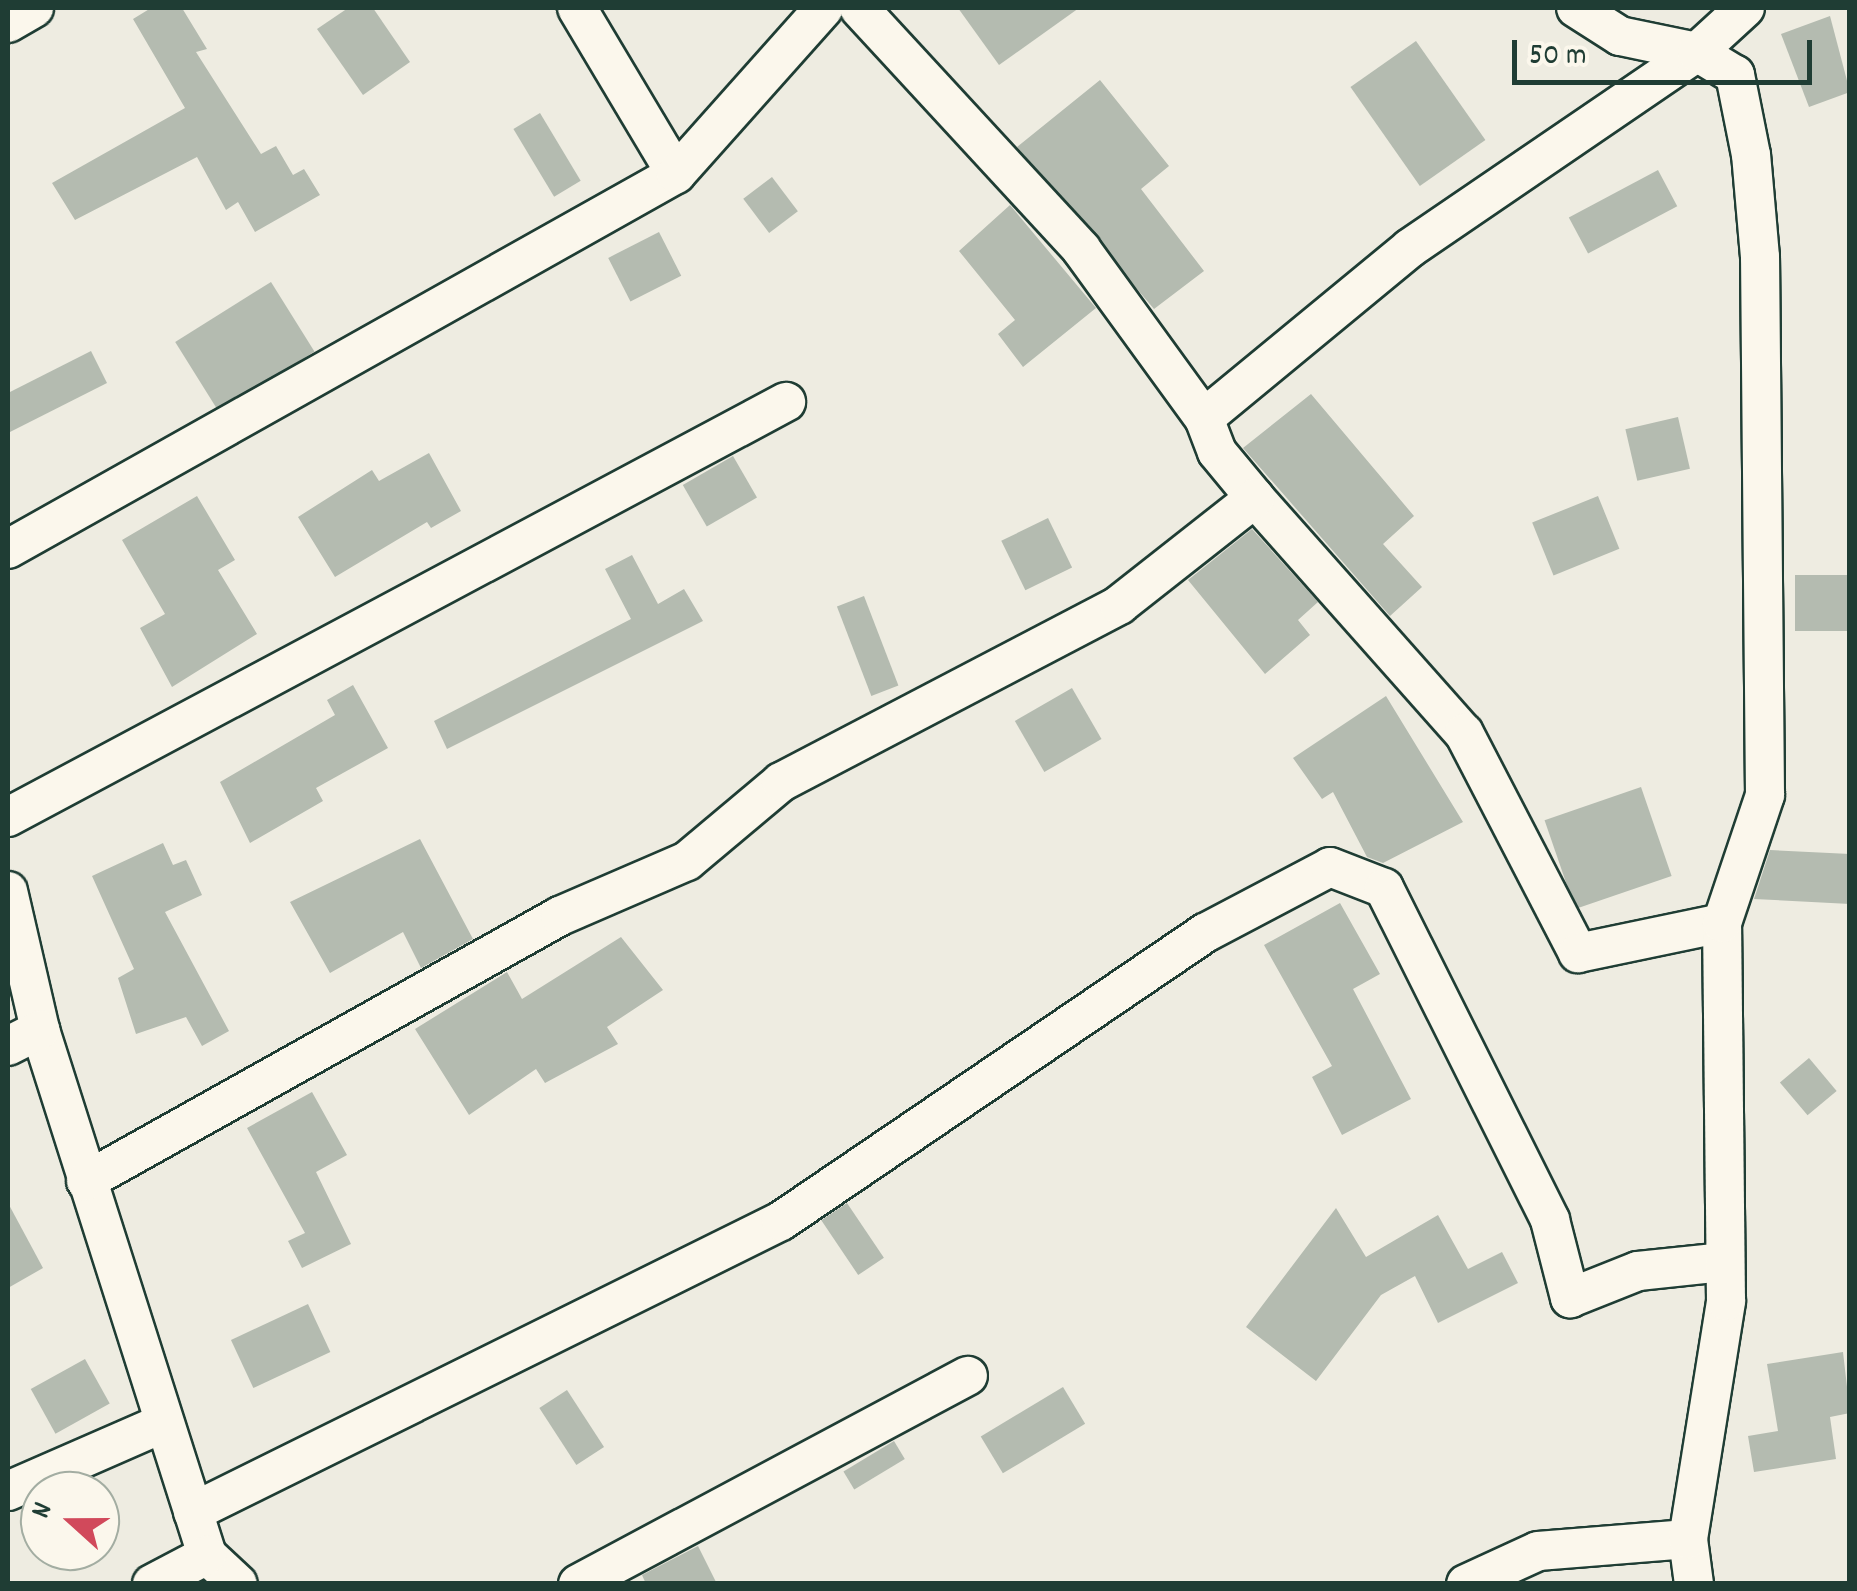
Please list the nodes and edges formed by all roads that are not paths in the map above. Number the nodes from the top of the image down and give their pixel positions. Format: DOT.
graph roads {
  1 [pos="34,8"];
  2 [pos="577,8"];
  3 [pos="824,8"];
  4 [pos="859,8"];
  5 [pos="1576,8"];
  6 [pos="1745,8"];
  7 [pos="8,23"];
  8 [pos="1698,52"];
  9 [pos="676,174"];
  10 [pos="786,402"];
  11 [pos="1204,418"];
  12 [pos="1254,498"];
  13 [pos="8,548"];
  14 [pos="8,817"];
  15 [pos="8,891"];
  16 [pos="1722,923"];
  17 [pos="24,1038"];
  18 [pos="86,1180"];
  19 [pos="1723,1262"];
  20 [pos="968,1376"];
  21 [pos="164,1423"];
  22 [pos="8,1491"];
  23 [pos="194,1512"];
  24 [pos="1688,1538"];
  25 [pos="208,1556"];
  26 [pos="152,1584"];
  27 [pos="238,1584"];
  28 [pos="578,1584"];
  29 [pos="1466,1584"];
  30 [pos="1694,1584"];
  1 -- 7 [label="street"];
  2 -- 9 [label="street"];
  3 -- 9 [label="street"];
  4 -- 11 [label="street"];
  5 -- 8 [label="street"];
  6 -- 8 [label="street"];
  8 -- 11 [label="street"];
  8 -- 16 [label="street"];
  9 -- 13 [label="street"];
  10 -- 14 [label="street"];
  11 -- 12 [label="street"];
  12 -- 16 [label="street"];
  12 -- 18 [label="street"];
  15 -- 17 [label="street"];
  16 -- 19 [label="street"];
  17 -- 18 [label="street"];
  18 -- 21 [label="street"];
  19 -- 23 [label="street"];
  19 -- 24 [label="street"];
  20 -- 28 [label="street"];
  21 -- 22 [label="street"];
  21 -- 23 [label="street"];
  23 -- 25 [label="street"];
  24 -- 29 [label="street"];
  24 -- 30 [label="street"];
  25 -- 26 [label="street"];
  25 -- 27 [label="street"];
}
